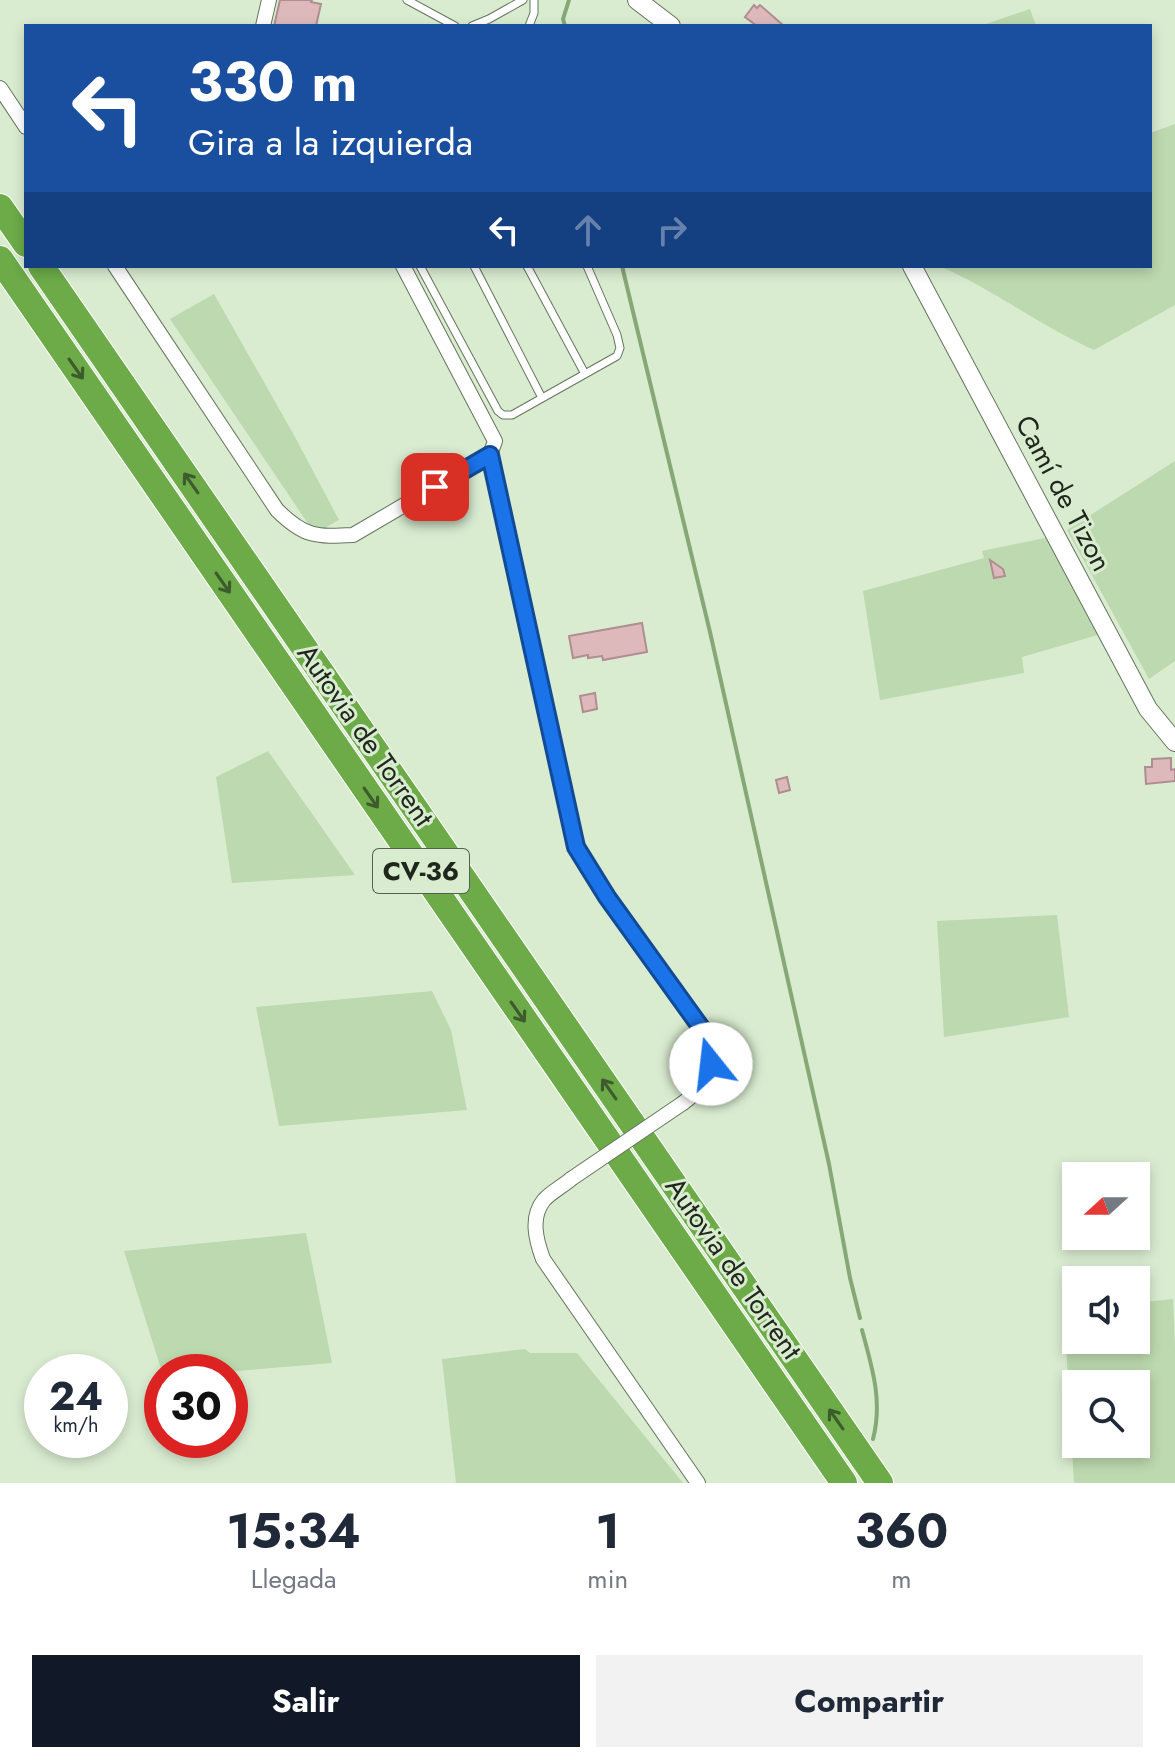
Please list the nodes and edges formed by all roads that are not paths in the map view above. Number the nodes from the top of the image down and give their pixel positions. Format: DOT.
graph roads {
  1 [pos="269,0"];
  2 [pos="407,0"];
  3 [pos="502,0"];
  4 [pos="523,0"];
  5 [pos="534,0"];
  6 [pos="637,0"];
  7 [pos="513,6"];
  8 [pos="263,24"];
  9 [pos="451,24"];
  10 [pos="476,24"];
  11 [pos="530,24"];
  12 [pos="668,24"];
  13 [pos="0,88"];
  14 [pos="24,124"];
  15 [pos="0,207"];
  16 [pos="24,241"];
  17 [pos="0,261"];
  18 [pos="42,268"];
  19 [pos="116,268"];
  20 [pos="404,268"];
  21 [pos="421,268"];
  22 [pos="475,268"];
  23 [pos="528,268"];
  24 [pos="588,268"];
  25 [pos="913,268"];
  26 [pos="585,374"];
  27 [pos="542,398"];
  28 [pos="490,455"];
  29 [pos="1175,742"];
  30 [pos="698,1483"];
  31 [pos="844,1483"];
  32 [pos="880,1483"];
  1 -- 8 [label="street"];
  2 -- 9 [label="lane"];
  3 -- 7 [label="lane"];
  4 -- 7 [label="lane"];
  5 -- 11 [label="lane"];
  6 -- 12 [label="street"];
  7 -- 10 [label="lane"];
  13 -- 14 [label="street"];
  15 -- 16 [label="highway"];
  17 -- 31 [label="highway, Autovia de Torrent / CV-36, one-way"];
  32 -- 18 [label="highway, Autovia de Torrent / CV-36, one-way"];
  19 -- 28 [label="street"];
  20 -- 28 [label="street"];
  21 -- 27 [label="lane"];
  22 -- 27 [label="lane"];
  23 -- 26 [label="lane"];
  24 -- 26 [label="lane"];
  25 -- 29 [label="street, Camí de Tizon"];
  26 -- 27 [label="lane"];
  28 -- 30 [label="street, bridge"];
}
